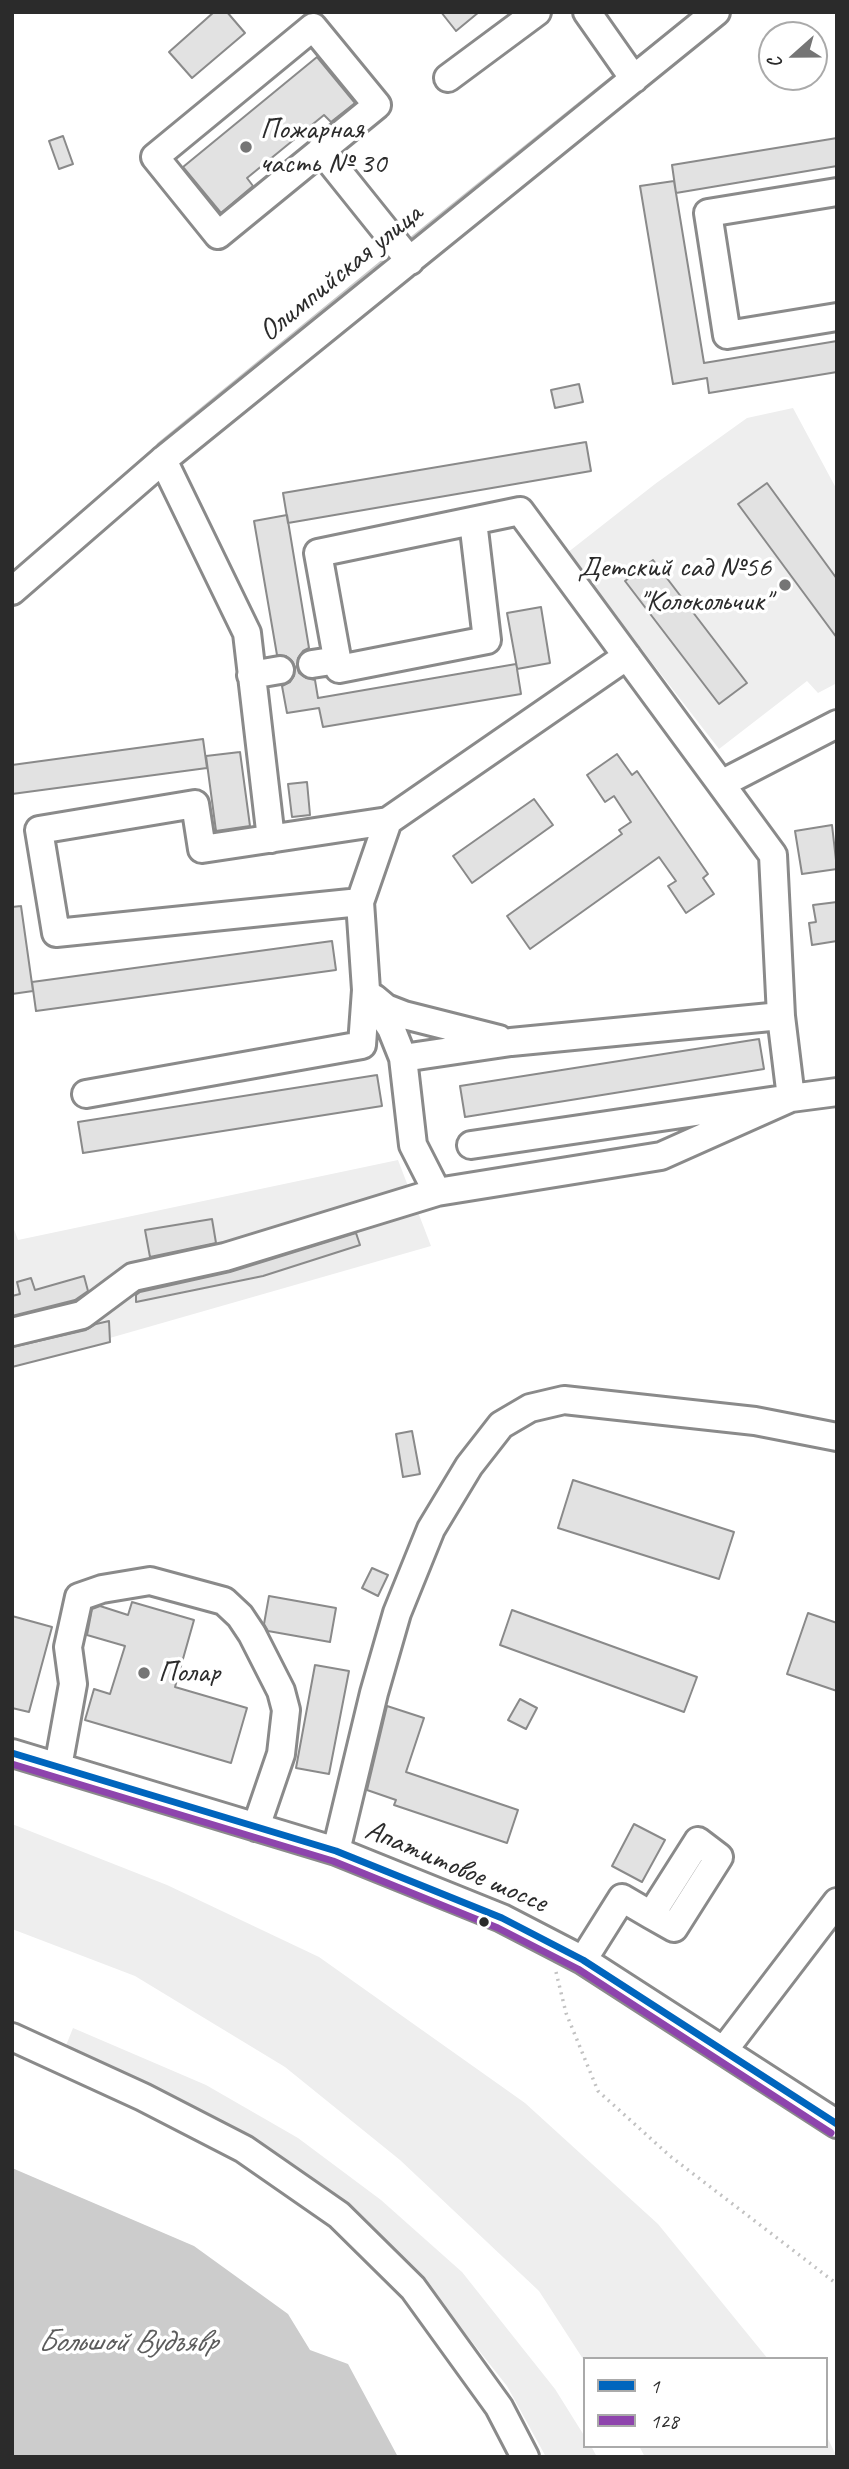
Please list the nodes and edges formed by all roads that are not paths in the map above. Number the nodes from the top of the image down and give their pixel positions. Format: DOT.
graph roads {
  1 [pos="537,12"];
  2 [pos="587,12"];
  3 [pos="716,12"];
  4 [pos="448,78"];
  5 [pos="634,79"];
  6 [pos="321,150"];
  7 [pos="837,192"];
  8 [pos="410,261"];
  9 [pos="837,317"];
  10 [pos="163,460"];
  11 [pos="473,521"];
  12 [pos="12,590"];
  13 [pos="626,656"];
  14 [pos="279,670"];
  15 [pos="251,675"];
  16 [pos="837,724"];
  17 [pos="721,784"];
  18 [pos="388,821"];
  19 [pos="271,839"];
  20 [pos="360,902"];
  21 [pos="366,990"];
  22 [pos="781,1016"];
  23 [pos="511,1042"];
  24 [pos="403,1058"];
  25 [pos="837,1092"];
  26 [pos="86,1094"];
  27 [pos="791,1098"];
  28 [pos="471,1146"];
  29 [pos="438,1192"];
  30 [pos="12,1332"];
  31 [pos="837,1437"];
  32 [pos="12,1753"];
  33 [pos="58,1767"];
  34 [pos="256,1827"];
  35 [pos="335,1851"];
  36 [pos="837,1902"];
  37 [pos="651,1915"];
  38 [pos="583,1960"];
  39 [pos="12,2037"];
  40 [pos="724,2050"];
  41 [pos="837,2124"];
  42 [pos="525,2457"];
  1 -- 4 [label="street"];
  2 -- 5 [label="street"];
  3 -- 5 [label="street, Олимпийская улица"];
  5 -- 8 [label="street, Олимпийская улица"];
  6 -- 6 [label="street"];
  6 -- 8 [label="street"];
  7 -- 9 [label="street"];
  8 -- 10 [label="street, Олимпийская улица"];
  10 -- 12 [label="street, Олимпийская улица"];
  10 -- 15 [label="street"];
  11 -- 11 [label="street"];
  11 -- 13 [label="street"];
  13 -- 17 [label="street"];
  13 -- 18 [label="street"];
  14 -- 15 [label="street"];
  15 -- 19 [label="street"];
  16 -- 17 [label="street"];
  17 -- 22 [label="street"];
  18 -- 19 [label="street"];
  18 -- 20 [label="street"];
  19 -- 20 [label="street"];
  20 -- 21 [label="street"];
  21 -- 23 [label="street"];
  21 -- 24 [label="street"];
  21 -- 26 [label="street"];
  22 -- 23 [label="street"];
  22 -- 27 [label="street"];
  23 -- 24 [label="street"];
  24 -- 29 [label="street"];
  25 -- 27 [label="street"];
  27 -- 28 [label="street"];
  27 -- 29 [label="street"];
  29 -- 30 [label="street"];
  31 -- 35 [label="street"];
  32 -- 33 [label="street, Апатитовое шоссе"];
  33 -- 34 [label="street, Апатитовое шоссе"];
  33 -- 34 [label="street"];
  34 -- 35 [label="street, Апатитовое шоссе"];
  35 -- 38 [label="street, Апатитовое шоссе"];
  36 -- 40 [label="street"];
  37 -- 38 [label="street"];
  38 -- 40 [label="street, Апатитовое шоссе"];
  39 -- 42 [label="street"];
  40 -- 41 [label="street, Апатитовое шоссе"];
}
